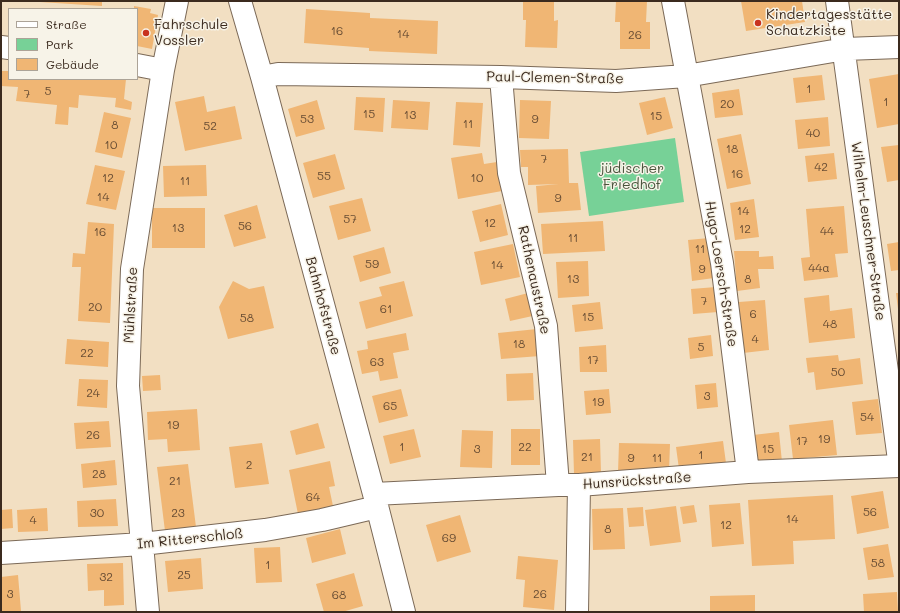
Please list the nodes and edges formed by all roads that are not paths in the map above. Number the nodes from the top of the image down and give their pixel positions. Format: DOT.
graph roads {
  1 [pos="177,1"];
  2 [pos="240,1"];
  3 [pos="673,1"];
  4 [pos="837,1"];
  5 [pos="899,47"];
  6 [pos="845,49"];
  7 [pos="138,65"];
  8 [pos="163,70"];
  9 [pos="501,76"];
  10 [pos="686,76"];
  11 [pos="262,77"];
  12 [pos="899,460"];
  13 [pos="899,466"];
  14 [pos="748,472"];
  15 [pos="558,485"];
  16 [pos="580,485"];
  17 [pos="375,500"];
  18 [pos="142,544"];
  19 [pos="1,553"];
  20 [pos="148,612"];
  21 [pos="404,612"];
  22 [pos="578,612"];
  1 -- 8 [label="street, Mühlstraße"];
  2 -- 11 [label="street, Bahnhofstraße"];
  3 -- 10 [label="street, Hugo-Loersch-Straße"];
  4 -- 6 [label="street, Wilhelm-Leuschner-Straße"];
  5 -- 6 [label="street, Paul-Clemen-Straße"];
  6 -- 10 [label="street, Paul-Clemen-Straße"];
  6 -- 12 [label="street, Wilhelm-Leuschner-Straße"];
  7 -- 8 [label="street"];
  8 -- 18 [label="street, Mühlstraße"];
  9 -- 10 [label="street, Paul-Clemen-Straße"];
  9 -- 11 [label="street, Paul-Clemen-Straße"];
  9 -- 15 [label="street, Rathenaustraße"];
  10 -- 14 [label="street, Hugo-Loersch-Straße"];
  11 -- 17 [label="street, Bahnhofstraße"];
  13 -- 14 [label="street, Hunsrückstraße"];
  14 -- 16 [label="street, Hunsrückstraße"];
  15 -- 16 [label="street, Hunsrückstraße"];
  15 -- 17 [label="street, Hunsrückstraße"];
  16 -- 22 [label="street"];
  17 -- 18 [label="street, Im Ritterschloß"];
  17 -- 21 [label="street, Bahnhofstraße"];
  18 -- 19 [label="street, Im Ritterschloß"];
  18 -- 20 [label="street, Mühlstraße"];
}
